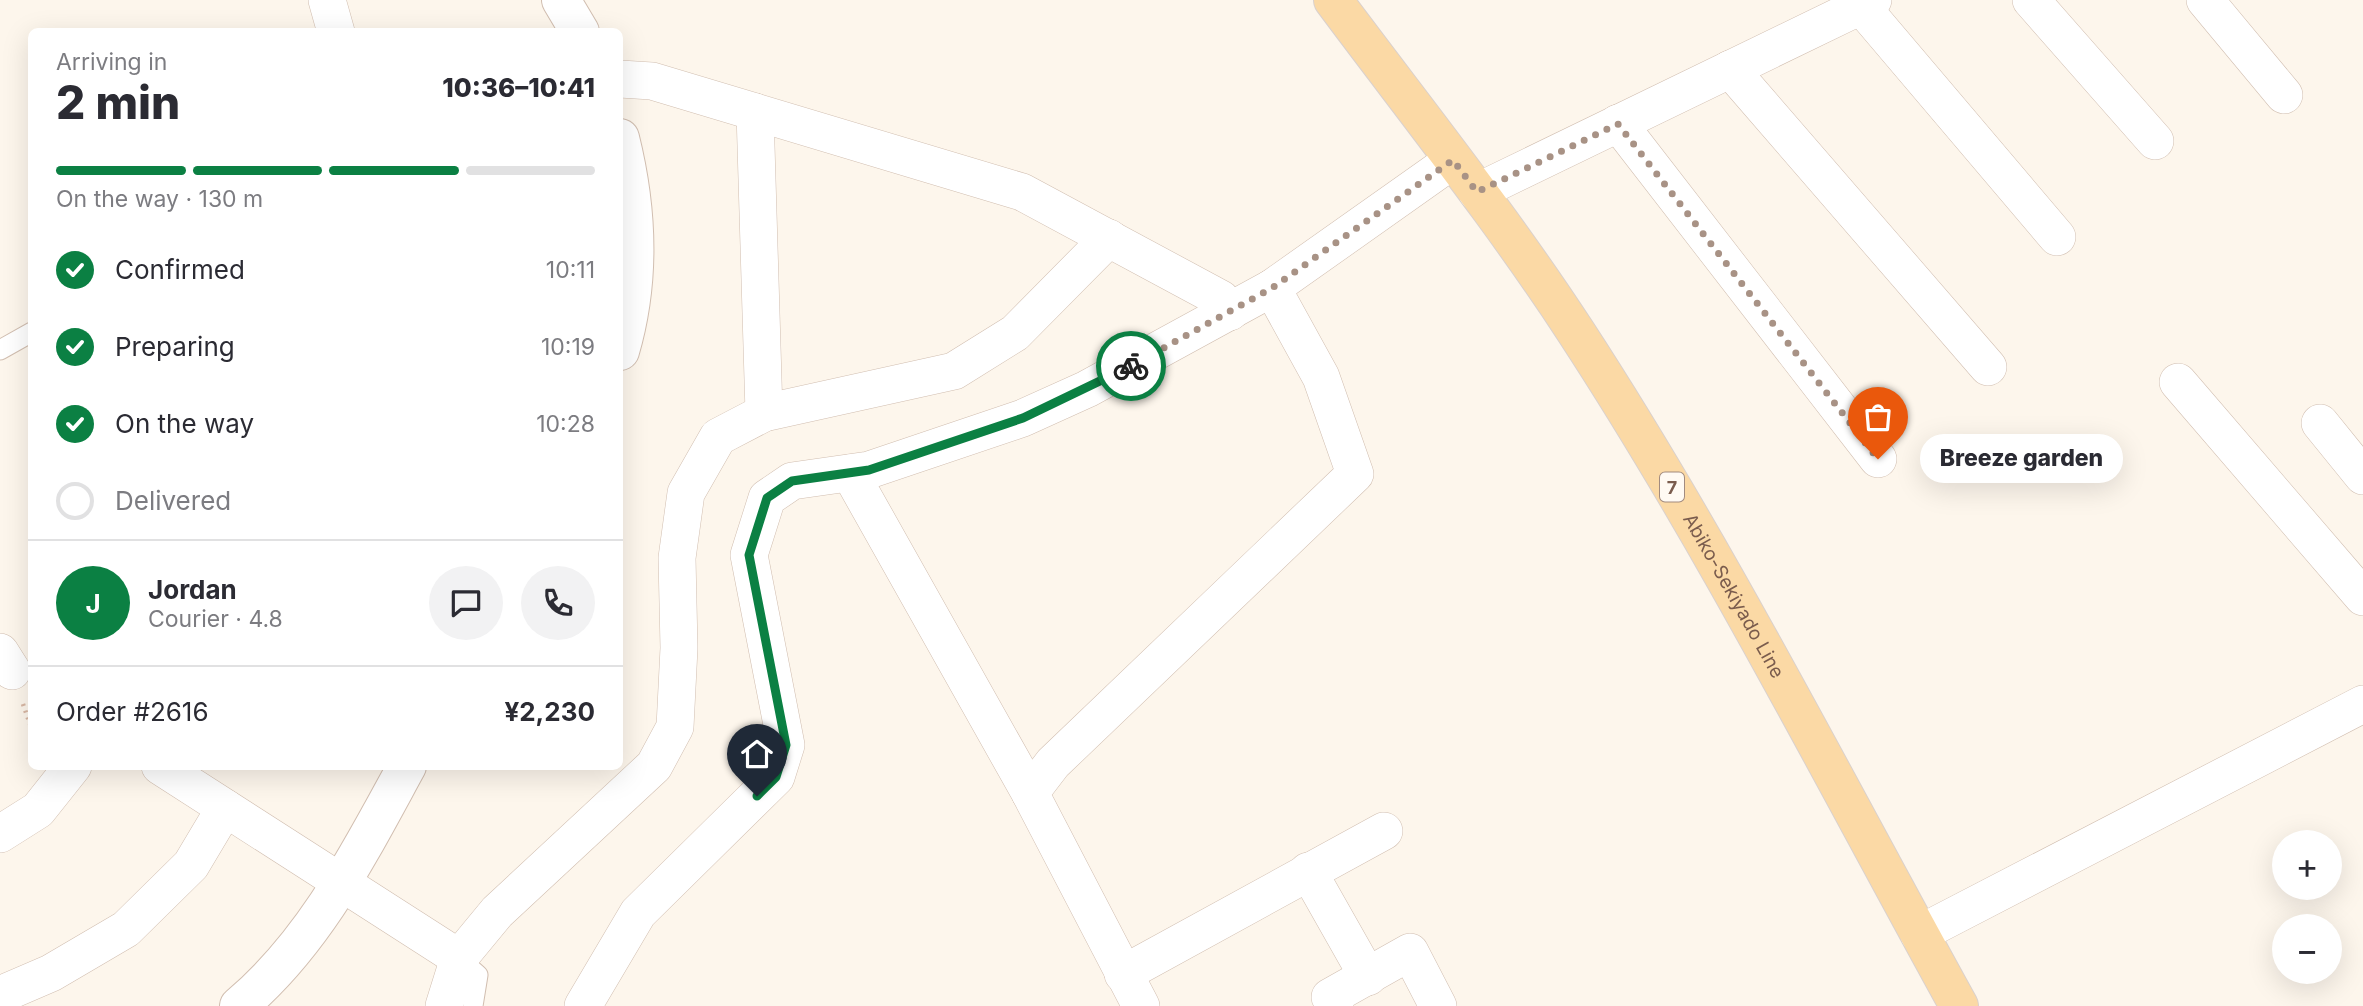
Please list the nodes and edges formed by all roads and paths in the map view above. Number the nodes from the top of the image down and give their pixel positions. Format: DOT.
graph roads {
  1 [pos="327,0"];
  2 [pos="561,0"];
  3 [pos="1333,0"];
  4 [pos="2031,0"];
  5 [pos="2205,0"];
  6 [pos="1867,3"];
  7 [pos="335,28"];
  8 [pos="578,28"];
  9 [pos="1730,69"];
  10 [pos="623,79"];
  11 [pos="2284,95"];
  12 [pos="755,112"];
  13 [pos="1618,124"];
  14 [pos="2155,141"];
  15 [pos="623,151"];
  16 [pos="1453,160"];
  17 [pos="1477,192"];
  18 [pos="2057,237"];
  19 [pos="1109,238"];
  20 [pos="1272,288"];
  21 [pos="1230,312"];
  22 [pos="28,334"];
  23 [pos="623,334"];
  24 [pos="0,350"];
  25 [pos="1988,367"];
  26 [pos="2178,382"];
  27 [pos="764,413"];
  28 [pos="2320,423"];
  29 [pos="1878,459"];
  30 [pos="850,473"];
  31 [pos="2363,476"];
  32 [pos="2363,597"];
  33 [pos="2363,704"];
  34 [pos="70,770"];
  35 [pos="166,770"];
  36 [pos="405,770"];
  37 [pos="1030,793"];
  38 [pos="225,808"];
  39 [pos="1384,831"];
  40 [pos="0,834"];
  41 [pos="1308,871"];
  42 [pos="342,885"];
  43 [pos="1919,934"];
  44 [pos="459,958"];
  45 [pos="1368,977"];
  46 [pos="1128,994"];
  47 [pos="0,995"];
  48 [pos="239,1006"];
  49 [pos="444,1006"];
  50 [pos="473,1006"];
  51 [pos="583,1006"];
  52 [pos="1335,1006"];
  53 [pos="1438,1006"];
  54 [pos="1959,1006"];
  1 -- 7 [label="street"];
  2 -- 8 [label="street"];
  3 -- 16 [label="main road, Abiko-Sekiyado Line / 7"];
  4 -- 14 [label="street"];
  5 -- 11 [label="street"];
  6 -- 9 [label="street"];
  6 -- 18 [label="street"];
  9 -- 13 [label="street"];
  9 -- 25 [label="street"];
  10 -- 12 [label="street"];
  12 -- 19 [label="street"];
  12 -- 27 [label="street"];
  13 -- 17 [label="street"];
  13 -- 29 [label="street"];
  15 -- 23 [label="street"];
  16 -- 17 [label="main road, Abiko-Sekiyado Line / 7"];
  16 -- 20 [label="street"];
  17 -- 43 [label="main road, Abiko-Sekiyado Line / 7"];
  19 -- 21 [label="street"];
  19 -- 27 [label="street"];
  20 -- 21 [label="street"];
  20 -- 37 [label="street"];
  21 -- 30 [label="street"];
  22 -- 24 [label="lane"];
  26 -- 32 [label="street"];
  27 -- 44 [label="street"];
  28 -- 31 [label="street"];
  30 -- 37 [label="street"];
  30 -- 51 [label="street"];
  33 -- 43 [label="street"];
  34 -- 40 [label="street"];
  35 -- 38 [label="street"];
  36 -- 42 [label="street"];
  37 -- 46 [label="street"];
  38 -- 42 [label="street"];
  38 -- 47 [label="street"];
  39 -- 41 [label="street"];
  41 -- 45 [label="street"];
  41 -- 46 [label="street"];
  42 -- 44 [label="street"];
  42 -- 48 [label="street"];
  43 -- 54 [label="main road, Abiko-Sekiyado Line / 7"];
  44 -- 49 [label="street"];
  44 -- 50 [label="lane"];
  45 -- 52 [label="street"];
  45 -- 53 [label="street"];
}
